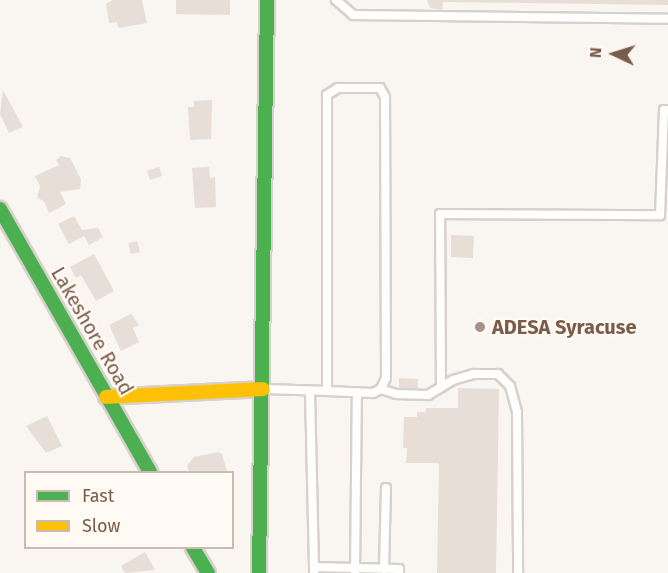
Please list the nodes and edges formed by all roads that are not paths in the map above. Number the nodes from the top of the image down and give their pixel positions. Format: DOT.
graph roads {
  1 [pos="267,0"];
  2 [pos="336,0"];
  3 [pos="668,19"];
  4 [pos="668,110"];
  5 [pos="0,209"];
  6 [pos="441,387"];
  7 [pos="262,389"];
  8 [pos="381,389"];
  9 [pos="310,391"];
  10 [pos="327,391"];
  11 [pos="357,392"];
  12 [pos="106,397"];
  13 [pos="149,471"];
  14 [pos="386,488"];
  15 [pos="194,549"];
  16 [pos="384,569"];
  17 [pos="314,570"];
  18 [pos="355,571"];
  19 [pos="208,573"];
  20 [pos="259,573"];
  21 [pos="399,573"];
  22 [pos="518,573"];
  1 -- 7 [label="main road"];
  2 -- 3 [label="lane"];
  4 -- 6 [label="lane"];
  5 -- 12 [label="main road, Lakeshore Road"];
  6 -- 8 [label="lane"];
  6 -- 22 [label="lane"];
  7 -- 9 [label="lane"];
  7 -- 12 [label="main road"];
  7 -- 20 [label="main road"];
  8 -- 10 [label="lane"];
  8 -- 11 [label="lane"];
  9 -- 10 [label="lane"];
  9 -- 17 [label="lane"];
  10 -- 11 [label="lane"];
  11 -- 18 [label="lane"];
  12 -- 13 [label="main road, Lakeshore Road"];
  14 -- 16 [label="lane"];
  15 -- 19 [label="main road"];
  16 -- 18 [label="lane"];
  16 -- 21 [label="lane"];
  17 -- 18 [label="lane"];
}
